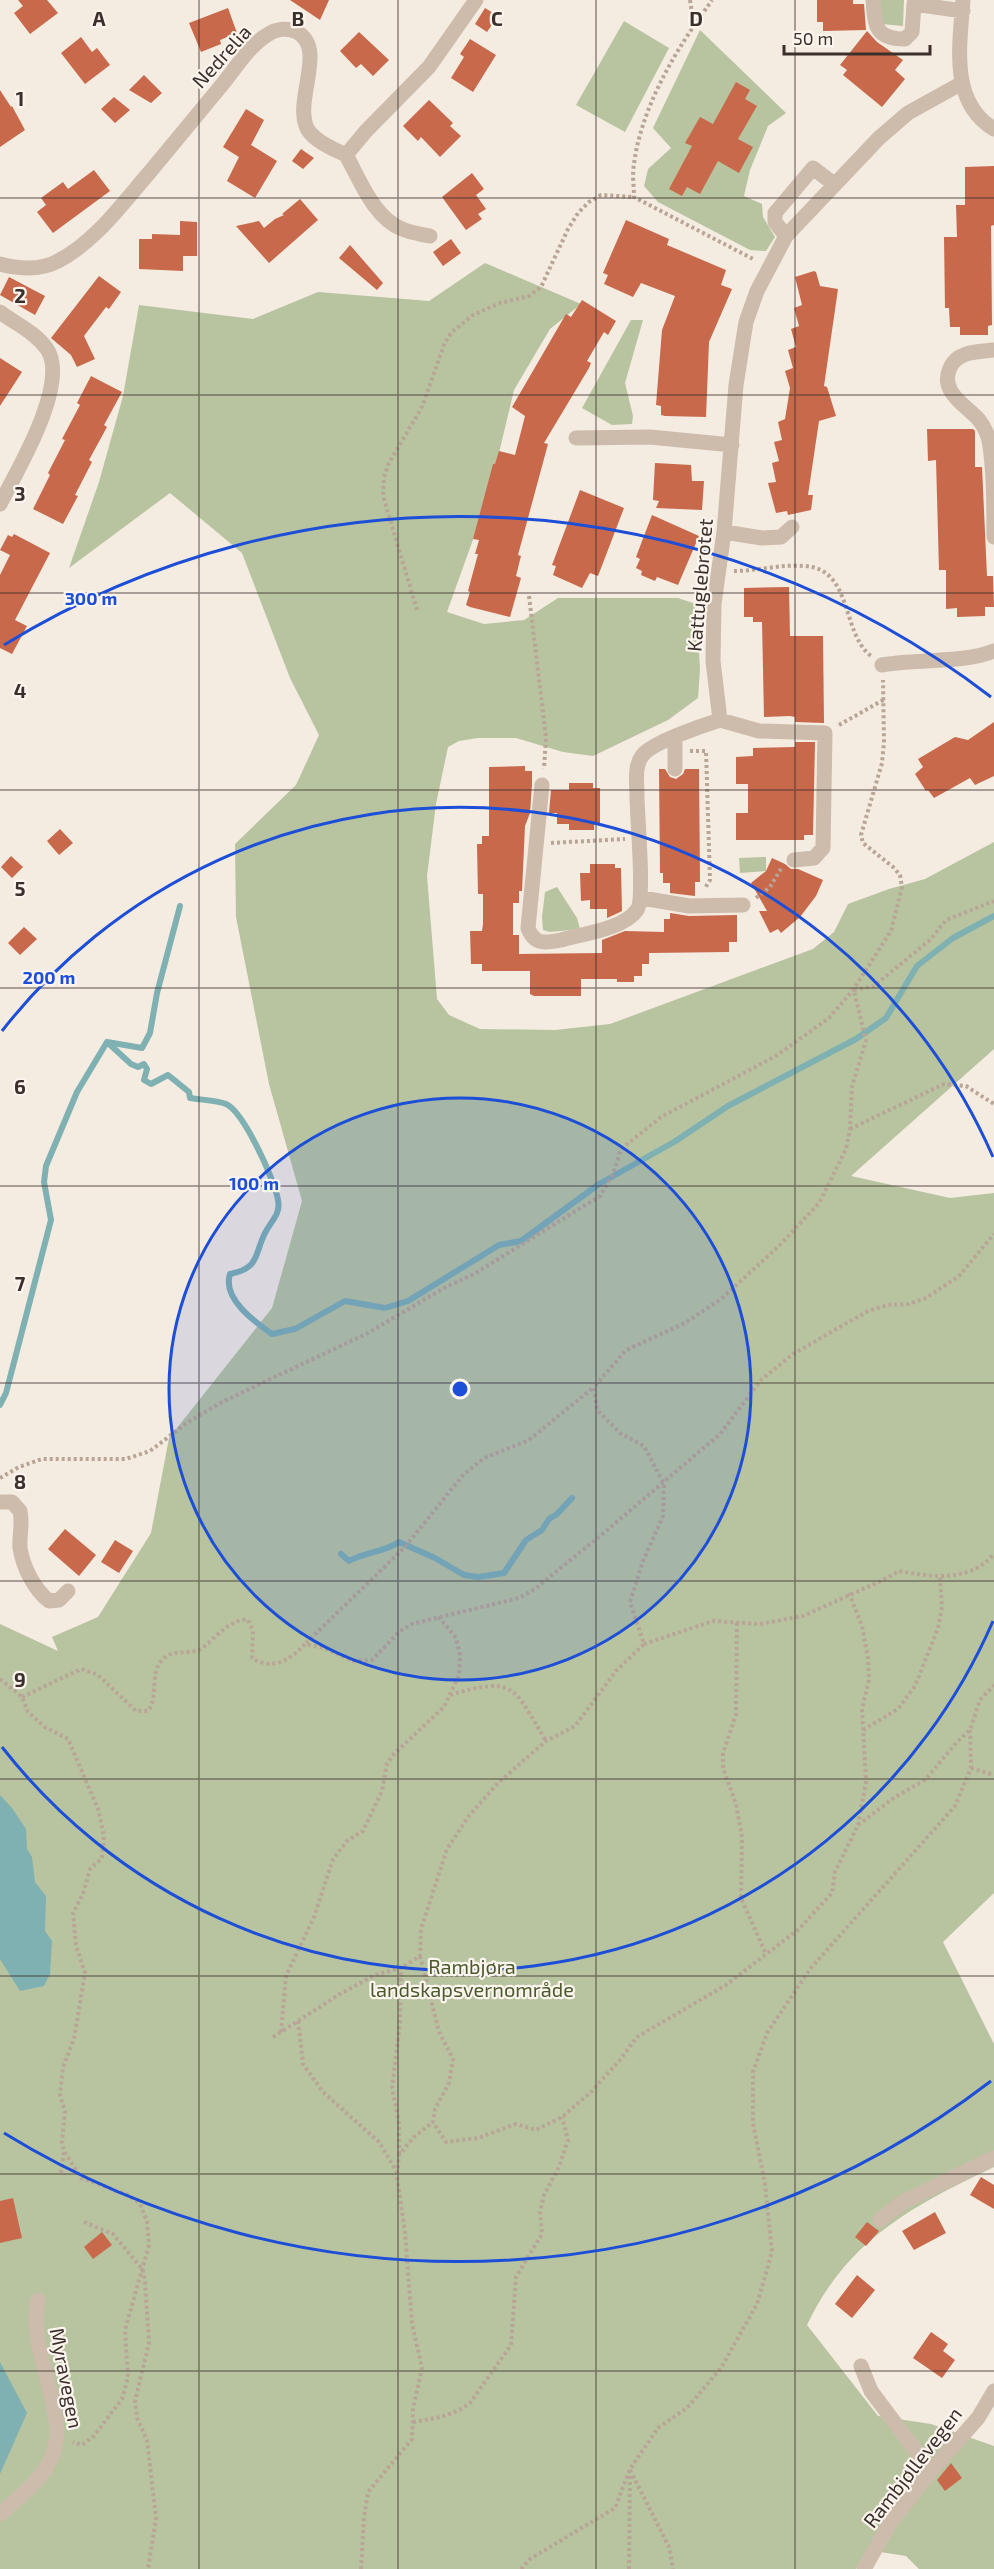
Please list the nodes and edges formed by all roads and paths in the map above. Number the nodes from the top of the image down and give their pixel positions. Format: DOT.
graph roads {
  1 [pos="476,0"];
  2 [pos="690,0"];
  3 [pos="712,0"];
  4 [pos="873,0"];
  5 [pos="914,2"];
  6 [pos="963,6"];
  7 [pos="693,26"];
  8 [pos="962,83"];
  9 [pos="994,129"];
  10 [pos="346,155"];
  11 [pos="834,184"];
  12 [pos="634,197"];
  13 [pos="430,236"];
  14 [pos="786,236"];
  15 [pos="0,264"];
  16 [pos="768,269"];
  17 [pos="0,313"];
  18 [pos="994,350"];
  19 [pos="576,438"];
  20 [pos="732,445"];
  21 [pos="0,504"];
  22 [pos="792,527"];
  23 [pos="724,532"];
  24 [pos="994,537"];
  25 [pos="718,571"];
  26 [pos="529,596"];
  27 [pos="417,610"];
  28 [pos="994,651"];
  29 [pos="882,665"];
  30 [pos="885,699"];
  31 [pos="720,720"];
  32 [pos="825,732"];
  33 [pos="675,737"];
  34 [pos="687,751"];
  35 [pos="675,769"];
  36 [pos="542,785"];
  37 [pos="638,839"];
  38 [pos="537,844"];
  39 [pos="794,860"];
  40 [pos="703,889"];
  41 [pos="642,898"];
  42 [pos="994,901"];
  43 [pos="748,902"];
  44 [pos="853,990"];
  45 [pos="994,1104"];
  46 [pos="850,1129"];
  47 [pos="994,1234"];
  48 [pos="594,1387"];
  49 [pos="0,1478"];
  50 [pos="664,1484"];
  51 [pos="0,1502"];
  52 [pos="994,1554"];
  53 [pos="940,1578"];
  54 [pos="68,1591"];
  55 [pos="849,1593"];
  56 [pos="438,1616"];
  57 [pos="737,1623"];
  58 [pos="305,1644"];
  59 [pos="644,1644"];
  60 [pos="0,1679"];
  61 [pos="994,1685"];
  62 [pos="450,1695"];
  63 [pos="22,1697"];
  64 [pos="863,1730"];
  65 [pos="970,1730"];
  66 [pos="546,1742"];
  67 [pos="970,1768"];
  68 [pos="994,1775"];
  69 [pos="858,1825"];
  70 [pos="766,1954"];
  71 [pos="420,1956"];
  72 [pos="400,1968"];
  73 [pos="298,2021"];
  74 [pos="280,2032"];
  75 [pos="273,2037"];
  76 [pos="562,2117"];
  77 [pos="433,2122"];
  78 [pos="64,2151"];
  79 [pos="399,2155"];
  80 [pos="994,2158"];
  81 [pos="398,2172"];
  82 [pos="61,2173"];
  83 [pos="880,2220"];
  84 [pos="84,2222"];
  85 [pos="143,2270"];
  86 [pos="38,2300"];
  87 [pos="861,2366"];
  88 [pos="994,2391"];
  89 [pos="413,2422"];
  90 [pos="58,2438"];
  91 [pos="630,2469"];
  92 [pos="931,2471"];
  93 [pos="0,2514"];
  94 [pos="148,2569"];
  95 [pos="361,2569"];
  96 [pos="521,2569"];
  97 [pos="629,2569"];
  98 [pos="673,2569"];
  99 [pos="864,2569"];
  1 -- 10 [label="street"];
  2 -- 7 [label="path"];
  3 -- 7 [label="path"];
  4 -- 5 [label="street"];
  5 -- 6 [label="street"];
  6 -- 8 [label="street"];
  7 -- 12 [label="path"];
  8 -- 9 [label="street"];
  8 -- 11 [label="street, Kattuglebrotet"];
  10 -- 13 [label="street"];
  10 -- 15 [label="street, Nedrelia"];
  11 -- 14 [label="street, Kattuglebrotet"];
  11 -- 14 [label="street"];
  12 -- 16 [label="path"];
  12 -- 27 [label="path"];
  14 -- 16 [label="street, Kattuglebrotet"];
  16 -- 20 [label="street, Kattuglebrotet"];
  17 -- 21 [label="street"];
  18 -- 24 [label="street"];
  19 -- 20 [label="street"];
  20 -- 23 [label="street, Kattuglebrotet"];
  22 -- 23 [label="street"];
  23 -- 25 [label="street, Kattuglebrotet"];
  25 -- 29 [label="path"];
  25 -- 31 [label="street, Kattuglebrotet"];
  26 -- 36 [label="path"];
  28 -- 29 [label="street"];
  29 -- 30 [label="path"];
  30 -- 32 [label="path"];
  30 -- 44 [label="path"];
  31 -- 32 [label="street"];
  31 -- 33 [label="street"];
  32 -- 39 [label="street"];
  33 -- 35 [label="street"];
  33 -- 37 [label="street"];
  34 -- 40 [label="path"];
  36 -- 38 [label="street"];
  37 -- 38 [label="path"];
  37 -- 41 [label="street"];
  38 -- 41 [label="street"];
  39 -- 43 [label="path"];
  41 -- 43 [label="street"];
  42 -- 44 [label="path"];
  44 -- 46 [label="path"];
  44 -- 49 [label="path"];
  45 -- 46 [label="path"];
  46 -- 48 [label="path"];
  47 -- 50 [label="path"];
  48 -- 50 [label="path"];
  48 -- 58 [label="path"];
  50 -- 56 [label="path"];
  50 -- 59 [label="path"];
  51 -- 54 [label="street"];
  52 -- 53 [label="path"];
  53 -- 55 [label="path"];
  53 -- 64 [label="path"];
  55 -- 57 [label="path"];
  55 -- 64 [label="path"];
  56 -- 58 [label="path"];
  56 -- 62 [label="path"];
  57 -- 59 [label="path"];
  57 -- 70 [label="path"];
  58 -- 63 [label="path"];
  59 -- 66 [label="path"];
  60 -- 63 [label="path"];
  61 -- 65 [label="path"];
  62 -- 66 [label="path"];
  62 -- 74 [label="path"];
  63 -- 78 [label="path"];
  64 -- 69 [label="path"];
  65 -- 67 [label="path"];
  65 -- 69 [label="path"];
  66 -- 71 [label="path"];
  67 -- 68 [label="path"];
  67 -- 91 [label="path"];
  69 -- 70 [label="path"];
  70 -- 76 [label="path"];
  71 -- 72 [label="path"];
  71 -- 77 [label="path"];
  72 -- 73 [label="path"];
  72 -- 79 [label="path"];
  73 -- 74 [label="path"];
  73 -- 81 [label="path"];
  74 -- 75 [label="path"];
  76 -- 77 [label="path"];
  76 -- 89 [label="path"];
  77 -- 79 [label="path"];
  78 -- 82 [label="path"];
  78 -- 85 [label="path"];
  79 -- 81 [label="path"];
  80 -- 83 [label="street"];
  81 -- 89 [label="path"];
  84 -- 85 [label="path"];
  85 -- 90 [label="path"];
  85 -- 94 [label="path"];
  86 -- 90 [label="street, Myravegen"];
  87 -- 92 [label="street"];
  88 -- 92 [label="street, Rambjøllevegen"];
  89 -- 95 [label="path"];
  90 -- 93 [label="street, Myravegen"];
  91 -- 96 [label="path"];
  91 -- 97 [label="path"];
  91 -- 98 [label="path"];
  92 -- 99 [label="street, Rambjøllevegen"];
}
